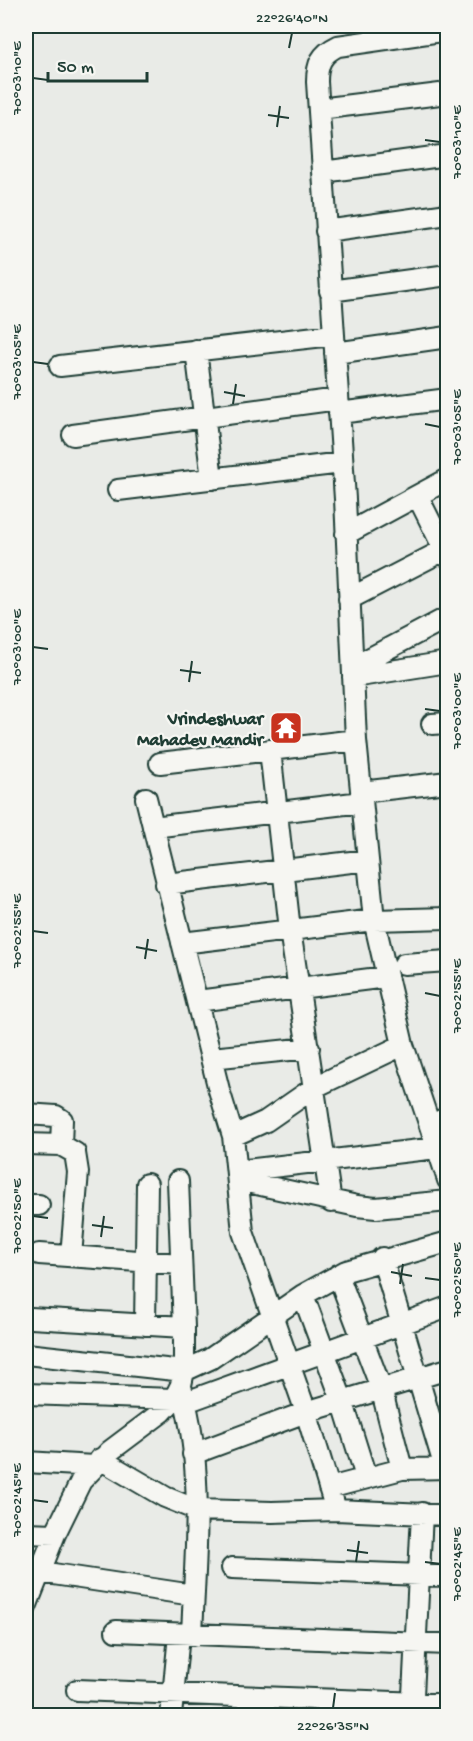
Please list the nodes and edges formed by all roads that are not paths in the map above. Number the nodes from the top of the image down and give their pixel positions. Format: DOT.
graph roads {
  1 [pos="447,30"];
  2 [pos="447,93"];
  3 [pos="319,110"];
  4 [pos="447,155"];
  5 [pos="322,172"];
  6 [pos="447,214"];
  7 [pos="326,231"];
  8 [pos="447,275"];
  9 [pos="330,291"];
  10 [pos="447,337"];
  11 [pos="334,344"];
  12 [pos="196,350"];
  13 [pos="60,366"];
  14 [pos="447,399"];
  15 [pos="338,406"];
  16 [pos="203,417"];
  17 [pos="74,435"];
  18 [pos="342,463"];
  19 [pos="212,479"];
  20 [pos="447,479"];
  21 [pos="118,490"];
  22 [pos="418,497"];
  23 [pos="346,534"];
  24 [pos="446,552"];
  25 [pos="349,599"];
  26 [pos="447,617"];
  27 [pos="447,662"];
  28 [pos="353,672"];
  29 [pos="356,740"];
  30 [pos="270,750"];
  31 [pos="160,763"];
  32 [pos="447,782"];
  33 [pos="362,797"];
  34 [pos="146,798"];
  35 [pos="277,812"];
  36 [pos="153,827"];
  37 [pos="368,860"];
  38 [pos="283,869"];
  39 [pos="166,884"];
  40 [pos="447,918"];
  41 [pos="374,920"];
  42 [pos="290,930"];
  43 [pos="182,943"];
  44 [pos="447,961"];
  45 [pos="404,964"];
  46 [pos="386,977"];
  47 [pos="299,988"];
  48 [pos="197,1001"];
  49 [pos="403,1045"];
  50 [pos="309,1048"];
  51 [pos="211,1058"];
  52 [pos="315,1087"];
  53 [pos="26,1114"];
  54 [pos="447,1117"];
  55 [pos="430,1126"];
  56 [pos="233,1136"];
  57 [pos="26,1144"];
  58 [pos="61,1145"];
  59 [pos="436,1148"];
  60 [pos="327,1161"];
  61 [pos="238,1176"];
  62 [pos="447,1180"];
  63 [pos="178,1181"];
  64 [pos="147,1184"];
  65 [pos="447,1201"];
  66 [pos="331,1202"];
  67 [pos="447,1242"];
  68 [pos="39,1254"];
  69 [pos="71,1257"];
  70 [pos="382,1258"];
  71 [pos="146,1263"];
  72 [pos="181,1264"];
  73 [pos="338,1275"];
  74 [pos="303,1295"];
  75 [pos="447,1306"];
  76 [pos="31,1318"];
  77 [pos="271,1318"];
  78 [pos="404,1324"];
  79 [pos="145,1325"];
  80 [pos="184,1327"];
  81 [pos="362,1339"];
  82 [pos="326,1352"];
  83 [pos="26,1354"];
  84 [pos="289,1365"];
  85 [pos="447,1369"];
  86 [pos="419,1377"];
  87 [pos="381,1388"];
  88 [pos="181,1389"];
  89 [pos="26,1394"];
  90 [pos="342,1400"];
  91 [pos="306,1412"];
  92 [pos="193,1454"];
  93 [pos="26,1462"];
  94 [pos="97,1463"];
  95 [pos="446,1468"];
  96 [pos="402,1469"];
  97 [pos="366,1478"];
  98 [pos="328,1488"];
  99 [pos="197,1510"];
  100 [pos="336,1510"];
  101 [pos="422,1513"];
  102 [pos="447,1515"];
  103 [pos="26,1533"];
  104 [pos="55,1534"];
  105 [pos="232,1568"];
  106 [pos="40,1572"];
  107 [pos="420,1574"];
  108 [pos="447,1576"];
  109 [pos="193,1595"];
  110 [pos="26,1602"];
  111 [pos="116,1631"];
  112 [pos="185,1635"];
  113 [pos="416,1643"];
  114 [pos="447,1644"];
  115 [pos="77,1690"];
  116 [pos="172,1694"];
  117 [pos="447,1704"];
  118 [pos="413,1709"];
  119 [pos="171,1716"];
  1 -- 3 [label="street"];
  2 -- 3 [label="street"];
  3 -- 5 [label="street"];
  4 -- 5 [label="street"];
  5 -- 7 [label="street"];
  6 -- 7 [label="street"];
  7 -- 9 [label="street"];
  8 -- 9 [label="street"];
  9 -- 11 [label="street"];
  10 -- 11 [label="street"];
  11 -- 12 [label="street"];
  11 -- 15 [label="street"];
  12 -- 13 [label="street"];
  12 -- 16 [label="street"];
  14 -- 15 [label="street"];
  15 -- 16 [label="street"];
  15 -- 18 [label="street"];
  16 -- 17 [label="street"];
  16 -- 19 [label="street"];
  18 -- 19 [label="street"];
  18 -- 23 [label="street"];
  19 -- 21 [label="street"];
  20 -- 22 [label="street"];
  22 -- 23 [label="street"];
  22 -- 24 [label="street"];
  23 -- 25 [label="street"];
  24 -- 25 [label="street"];
  25 -- 28 [label="street"];
  26 -- 28 [label="street"];
  27 -- 28 [label="street"];
  28 -- 29 [label="street"];
  29 -- 30 [label="street"];
  29 -- 33 [label="street"];
  30 -- 31 [label="street"];
  30 -- 35 [label="street"];
  32 -- 33 [label="street"];
  33 -- 35 [label="street"];
  33 -- 37 [label="street"];
  34 -- 36 [label="street"];
  35 -- 36 [label="street"];
  35 -- 38 [label="street"];
  36 -- 39 [label="street"];
  37 -- 38 [label="street"];
  37 -- 41 [label="street"];
  38 -- 39 [label="street"];
  38 -- 42 [label="street"];
  39 -- 43 [label="street"];
  40 -- 41 [label="street"];
  41 -- 42 [label="street"];
  41 -- 46 [label="street"];
  42 -- 43 [label="street"];
  42 -- 47 [label="street"];
  43 -- 48 [label="street"];
  44 -- 45 [label="street"];
  46 -- 47 [label="street"];
  46 -- 49 [label="street"];
  47 -- 48 [label="street"];
  47 -- 50 [label="street"];
  48 -- 51 [label="street"];
  49 -- 52 [label="street"];
  49 -- 55 [label="street"];
  50 -- 51 [label="street"];
  50 -- 52 [label="street"];
  51 -- 56 [label="street"];
  52 -- 56 [label="street"];
  52 -- 60 [label="street"];
  53 -- 58 [label="street"];
  54 -- 55 [label="street"];
  55 -- 59 [label="street"];
  56 -- 61 [label="street"];
  57 -- 58 [label="street"];
  58 -- 69 [label="street"];
  59 -- 60 [label="street"];
  59 -- 62 [label="street"];
  60 -- 61 [label="street"];
  60 -- 66 [label="street"];
  61 -- 66 [label="street"];
  61 -- 77 [label="street"];
  63 -- 72 [label="street"];
  64 -- 71 [label="street"];
  65 -- 66 [label="street"];
  67 -- 70 [label="street"];
  68 -- 69 [label="street"];
  69 -- 71 [label="street"];
  70 -- 73 [label="street"];
  70 -- 78 [label="street"];
  71 -- 72 [label="street"];
  71 -- 79 [label="street"];
  72 -- 80 [label="street"];
  73 -- 74 [label="street"];
  73 -- 81 [label="street"];
  74 -- 77 [label="street"];
  74 -- 82 [label="street"];
  75 -- 78 [label="street"];
  76 -- 79 [label="street"];
  77 -- 84 [label="street"];
  77 -- 88 [label="street"];
  78 -- 81 [label="street"];
  78 -- 86 [label="street"];
  79 -- 80 [label="street"];
  80 -- 88 [label="street"];
  81 -- 82 [label="street"];
  81 -- 87 [label="street"];
  82 -- 84 [label="street"];
  82 -- 90 [label="street"];
  83 -- 88 [label="street"];
  84 -- 88 [label="street"];
  84 -- 91 [label="street"];
  85 -- 86 [label="street"];
  86 -- 87 [label="street"];
  86 -- 95 [label="street"];
  87 -- 90 [label="street"];
  87 -- 96 [label="street"];
  88 -- 89 [label="street"];
  88 -- 92 [label="street"];
  88 -- 94 [label="street"];
  90 -- 91 [label="street"];
  90 -- 97 [label="street"];
  91 -- 92 [label="street"];
  91 -- 98 [label="street"];
  92 -- 99 [label="street"];
  93 -- 94 [label="street"];
  94 -- 99 [label="street"];
  94 -- 104 [label="street"];
  95 -- 96 [label="street"];
  96 -- 97 [label="street"];
  97 -- 98 [label="street"];
  98 -- 100 [label="street"];
  99 -- 100 [label="street"];
  99 -- 109 [label="street"];
  100 -- 101 [label="street"];
  101 -- 102 [label="street"];
  101 -- 107 [label="street"];
  103 -- 104 [label="street"];
  104 -- 106 [label="street"];
  105 -- 107 [label="street"];
  106 -- 109 [label="street"];
  106 -- 110 [label="street"];
  107 -- 108 [label="street"];
  107 -- 113 [label="street"];
  109 -- 112 [label="street"];
  111 -- 112 [label="street"];
  112 -- 113 [label="street"];
  112 -- 116 [label="street"];
  113 -- 114 [label="street"];
  113 -- 118 [label="street"];
  115 -- 116 [label="street"];
  116 -- 118 [label="street"];
  116 -- 119 [label="street"];
  117 -- 118 [label="street"];
}
